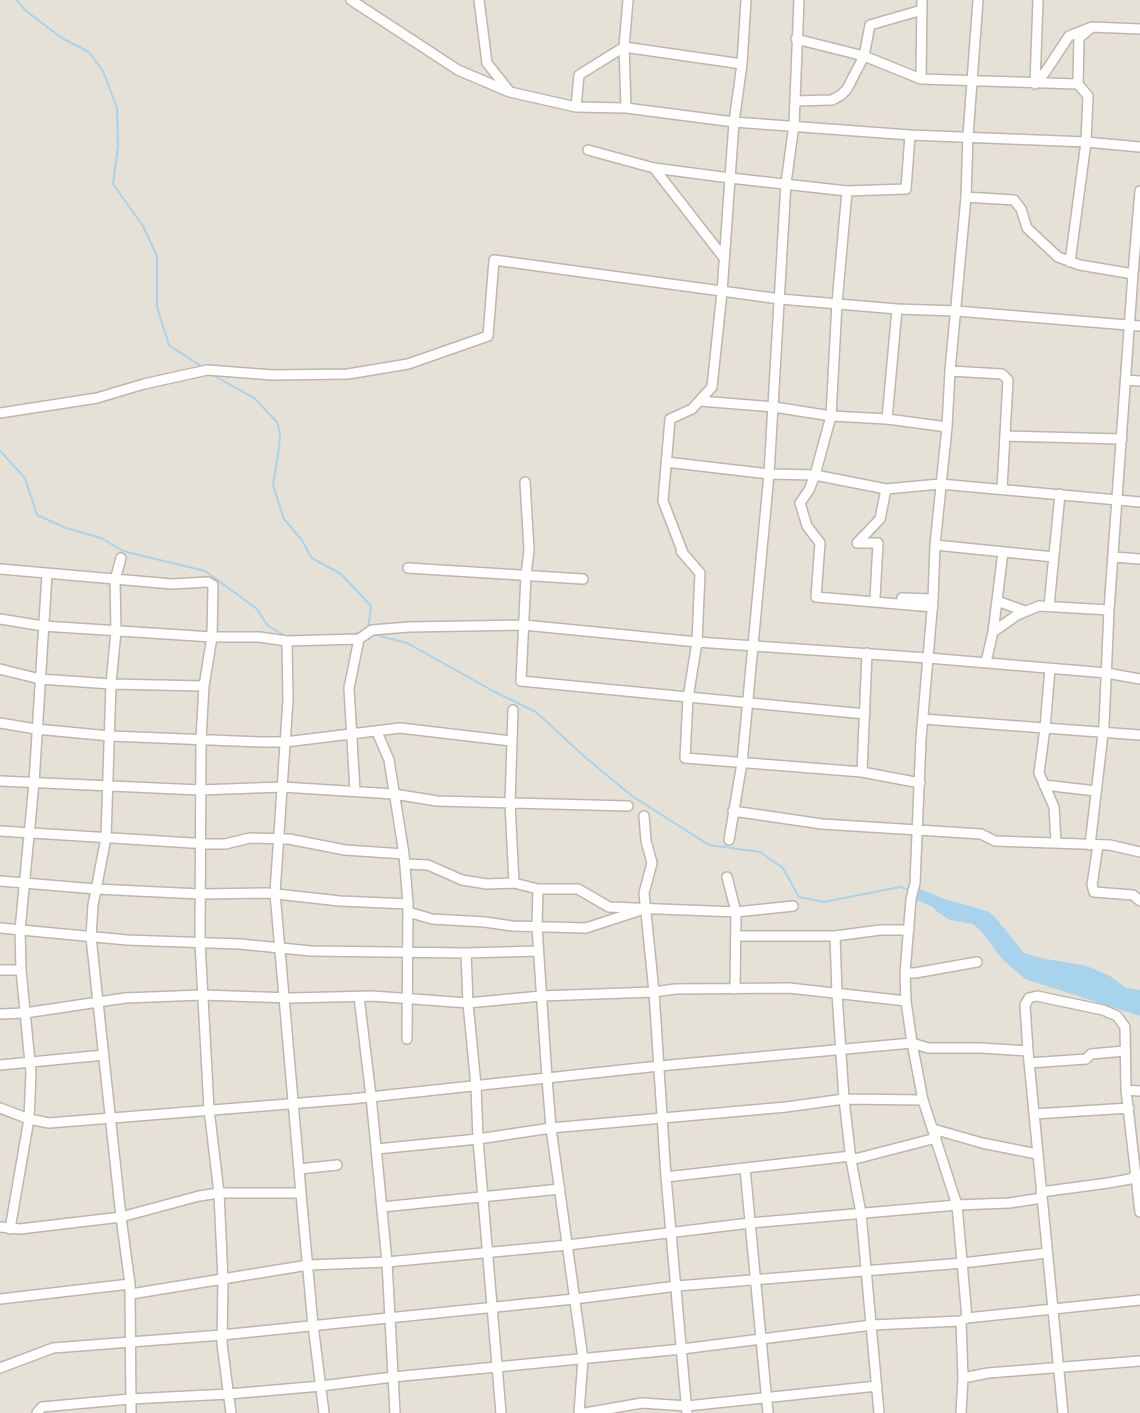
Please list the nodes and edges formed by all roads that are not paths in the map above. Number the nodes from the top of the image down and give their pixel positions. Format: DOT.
graph roads {
  1 [pos="351,0"];
  2 [pos="479,0"];
  3 [pos="628,0"];
  4 [pos="746,0"];
  5 [pos="799,0"];
  6 [pos="922,0"];
  7 [pos="978,0"];
  8 [pos="1038,0"];
  9 [pos="922,10"];
  10 [pos="1092,27"];
  11 [pos="1140,29"];
  12 [pos="796,39"];
  13 [pos="624,47"];
  14 [pos="864,56"];
  15 [pos="742,63"];
  16 [pos="921,79"];
  17 [pos="971,80"];
  18 [pos="1035,84"];
  19 [pos="1078,84"];
  20 [pos="510,92"];
  21 [pos="795,101"];
  22 [pos="576,107"];
  23 [pos="626,108"];
  24 [pos="734,122"];
  25 [pos="794,125"];
  26 [pos="910,135"];
  27 [pos="968,136"];
  28 [pos="1086,142"];
  29 [pos="1140,147"];
  30 [pos="588,150"];
  31 [pos="654,168"];
  32 [pos="730,177"];
  33 [pos="786,183"];
  34 [pos="847,191"];
  35 [pos="1140,191"];
  36 [pos="966,197"];
  37 [pos="724,258"];
  38 [pos="1070,262"];
  39 [pos="1133,274"];
  40 [pos="722,292"];
  41 [pos="1136,294"];
  42 [pos="780,299"];
  43 [pos="837,303"];
  44 [pos="897,309"];
  45 [pos="956,311"];
  46 [pos="1129,325"];
  47 [pos="1140,326"];
  48 [pos="950,370"];
  49 [pos="1126,380"];
  50 [pos="1140,381"];
  51 [pos="700,401"];
  52 [pos="774,406"];
  53 [pos="0,413"];
  54 [pos="831,416"];
  55 [pos="887,419"];
  56 [pos="947,427"];
  57 [pos="1005,436"];
  58 [pos="1122,439"];
  59 [pos="666,462"];
  60 [pos="769,474"];
  61 [pos="814,475"];
  62 [pos="525,482"];
  63 [pos="940,484"];
  64 [pos="886,489"];
  65 [pos="1002,489"];
  66 [pos="1060,494"];
  67 [pos="1117,499"];
  68 [pos="1140,502"];
  69 [pos="935,545"];
  70 [pos="1003,552"];
  71 [pos="1054,557"];
  72 [pos="1114,557"];
  73 [pos="121,558"];
  74 [pos="1140,559"];
  75 [pos="408,568"];
  76 [pos="0,569"];
  77 [pos="47,574"];
  78 [pos="526,575"];
  79 [pos="583,579"];
  80 [pos="115,580"];
  81 [pos="816,597"];
  82 [pos="874,598"];
  83 [pos="997,601"];
  84 [pos="933,603"];
  85 [pos="1049,606"];
  86 [pos="1025,610"];
  87 [pos="1109,610"];
  88 [pos="0,619"];
  89 [pos="524,625"];
  90 [pos="43,626"];
  91 [pos="116,631"];
  92 [pos="993,632"];
  93 [pos="212,637"];
  94 [pos="358,639"];
  95 [pos="287,641"];
  96 [pos="697,642"];
  97 [pos="753,646"];
  98 [pos="867,653"];
  99 [pos="928,658"];
  100 [pos="986,662"];
  101 [pos="0,669"];
  102 [pos="1050,669"];
  103 [pos="1107,673"];
  104 [pos="39,679"];
  105 [pos="1140,679"];
  106 [pos="111,684"];
  107 [pos="204,686"];
  108 [pos="688,698"];
  109 [pos="747,702"];
  110 [pos="513,711"];
  111 [pos="865,714"];
  112 [pos="923,719"];
  113 [pos="0,723"];
  114 [pos="1045,728"];
  115 [pos="36,729"];
  116 [pos="377,732"];
  117 [pos="1103,732"];
  118 [pos="351,735"];
  119 [pos="1140,735"];
  120 [pos="110,736"];
  121 [pos="201,739"];
  122 [pos="511,741"];
  123 [pos="285,742"];
  124 [pos="742,763"];
  125 [pos="862,772"];
  126 [pos="0,781"];
  127 [pos="34,783"];
  128 [pos="921,783"];
  129 [pos="1044,785"];
  130 [pos="107,786"];
  131 [pos="282,787"];
  132 [pos="200,790"];
  133 [pos="355,791"];
  134 [pos="1096,791"];
  135 [pos="394,794"];
  136 [pos="510,803"];
  137 [pos="628,806"];
  138 [pos="733,811"];
  139 [pos="644,816"];
  140 [pos="0,831"];
  141 [pos="919,831"];
  142 [pos="30,833"];
  143 [pos="106,838"];
  144 [pos="280,839"];
  145 [pos="729,840"];
  146 [pos="199,843"];
  147 [pos="1056,843"];
  148 [pos="1094,845"];
  149 [pos="1140,852"];
  150 [pos="405,859"];
  151 [pos="727,877"];
  152 [pos="0,880"];
  153 [pos="24,882"];
  154 [pos="514,883"];
  155 [pos="96,889"];
  156 [pos="538,889"];
  157 [pos="275,893"];
  158 [pos="200,894"];
  159 [pos="1140,901"];
  160 [pos="793,906"];
  161 [pos="408,908"];
  162 [pos="647,908"];
  163 [pos="736,912"];
  164 [pos="537,927"];
  165 [pos="0,928"];
  166 [pos="20,930"];
  167 [pos="909,930"];
  168 [pos="736,936"];
  169 [pos="835,936"];
  170 [pos="91,937"];
  171 [pos="200,943"];
  172 [pos="279,948"];
  173 [pos="538,951"];
  174 [pos="407,952"];
  175 [pos="466,953"];
  176 [pos="977,962"];
  177 [pos="0,970"];
  178 [pos="21,970"];
  179 [pos="905,973"];
  180 [pos="735,989"];
  181 [pos="654,992"];
  182 [pos="837,993"];
  183 [pos="202,995"];
  184 [pos="541,996"];
  185 [pos="359,997"];
  186 [pos="285,998"];
  187 [pos="408,999"];
  188 [pos="99,1001"];
  189 [pos="906,1001"];
  190 [pos="468,1003"];
  191 [pos="25,1013"];
  192 [pos="0,1014"];
  193 [pos="407,1039"];
  194 [pos="912,1043"];
  195 [pos="842,1049"];
  196 [pos="1028,1050"];
  197 [pos="1125,1051"];
  198 [pos="104,1056"];
  199 [pos="31,1063"];
  200 [pos="1029,1063"];
  201 [pos="0,1065"];
  202 [pos="659,1066"];
  203 [pos="546,1078"];
  204 [pos="476,1086"];
  205 [pos="1126,1090"];
  206 [pos="1140,1091"];
  207 [pos="371,1096"];
  208 [pos="844,1100"];
  209 [pos="923,1100"];
  210 [pos="293,1102"];
  211 [pos="0,1108"];
  212 [pos="1129,1108"];
  213 [pos="209,1109"];
  214 [pos="1034,1114"];
  215 [pos="111,1118"];
  216 [pos="662,1118"];
  217 [pos="29,1119"];
  218 [pos="551,1128"];
  219 [pos="935,1133"];
  220 [pos="478,1139"];
  221 [pos="376,1149"];
  222 [pos="1037,1154"];
  223 [pos="851,1158"];
  224 [pos="337,1165"];
  225 [pos="745,1168"];
  226 [pos="299,1169"];
  227 [pos="1138,1174"];
  228 [pos="666,1177"];
  229 [pos="560,1189"];
  230 [pos="1139,1190"];
  231 [pos="219,1193"];
  232 [pos="301,1193"];
  233 [pos="1042,1195"];
  234 [pos="483,1198"];
  235 [pos="957,1205"];
  236 [pos="382,1207"];
  237 [pos="1140,1212"];
  238 [pos="861,1213"];
  239 [pos="121,1217"];
  240 [pos="750,1223"];
  241 [pos="0,1227"];
  242 [pos="10,1229"];
  243 [pos="671,1234"];
  244 [pos="568,1245"];
  245 [pos="487,1253"];
  246 [pos="1047,1253"];
  247 [pos="387,1262"];
  248 [pos="963,1263"];
  249 [pos="308,1265"];
  250 [pos="866,1270"];
  251 [pos="223,1280"];
  252 [pos="755,1280"];
  253 [pos="130,1284"];
  254 [pos="676,1286"];
  255 [pos="131,1294"];
  256 [pos="0,1299"];
  257 [pos="574,1299"];
  258 [pos="1140,1300"];
  259 [pos="491,1307"];
  260 [pos="1053,1310"];
  261 [pos="390,1318"];
  262 [pos="964,1320"];
  263 [pos="313,1325"];
  264 [pos="872,1325"];
  265 [pos="222,1335"];
  266 [pos="761,1340"];
  267 [pos="131,1342"];
  268 [pos="682,1349"];
  269 [pos="583,1359"];
  270 [pos="1140,1361"];
  271 [pos="0,1368"];
  272 [pos="496,1368"];
  273 [pos="1059,1368"];
  274 [pos="393,1377"];
  275 [pos="963,1378"];
  276 [pos="321,1386"];
  277 [pos="877,1386"];
  278 [pos="229,1394"];
  279 [pos="767,1396"];
  280 [pos="130,1398"];
  281 [pos="687,1409"];
  282 [pos="37,1413"];
  283 [pos="131,1413"];
  284 [pos="231,1413"];
  285 [pos="324,1413"];
  286 [pos="395,1413"];
  287 [pos="501,1413"];
  288 [pos="579,1413"];
  289 [pos="585,1413"];
  290 [pos="768,1413"];
  291 [pos="879,1413"];
  292 [pos="962,1413"];
  293 [pos="1063,1413"];
  1 -- 20 [label="street"];
  2 -- 20 [label="street"];
  3 -- 13 [label="street"];
  4 -- 15 [label="street"];
  5 -- 12 [label="street"];
  6 -- 9 [label="street"];
  7 -- 17 [label="street"];
  8 -- 18 [label="street"];
  9 -- 14 [label="street"];
  9 -- 16 [label="street"];
  10 -- 11 [label="street"];
  10 -- 18 [label="street"];
  10 -- 19 [label="street"];
  12 -- 14 [label="street"];
  12 -- 21 [label="street"];
  13 -- 15 [label="street"];
  13 -- 22 [label="street"];
  13 -- 23 [label="street"];
  14 -- 16 [label="street"];
  14 -- 21 [label="street"];
  15 -- 24 [label="street"];
  16 -- 17 [label="street"];
  17 -- 18 [label="street"];
  17 -- 27 [label="street"];
  18 -- 19 [label="street"];
  19 -- 28 [label="street"];
  20 -- 22 [label="street"];
  21 -- 25 [label="street"];
  22 -- 23 [label="street"];
  23 -- 24 [label="street"];
  24 -- 25 [label="street"];
  24 -- 32 [label="street"];
  25 -- 26 [label="street"];
  25 -- 33 [label="street"];
  26 -- 27 [label="street"];
  26 -- 34 [label="street"];
  27 -- 28 [label="street"];
  27 -- 36 [label="street"];
  28 -- 29 [label="street"];
  28 -- 38 [label="street"];
  30 -- 31 [label="street"];
  31 -- 32 [label="street"];
  31 -- 37 [label="street"];
  32 -- 33 [label="street"];
  32 -- 37 [label="street"];
  33 -- 34 [label="street"];
  33 -- 42 [label="street"];
  34 -- 43 [label="street"];
  35 -- 39 [label="street"];
  36 -- 38 [label="street"];
  36 -- 45 [label="street"];
  37 -- 40 [label="street"];
  38 -- 39 [label="street"];
  39 -- 41 [label="street"];
  40 -- 42 [label="street"];
  40 -- 51 [label="street"];
  40 -- 53 [label="street"];
  41 -- 46 [label="street"];
  42 -- 43 [label="street"];
  42 -- 52 [label="street"];
  43 -- 44 [label="street"];
  43 -- 54 [label="street"];
  44 -- 45 [label="street"];
  44 -- 55 [label="street"];
  45 -- 46 [label="street"];
  45 -- 48 [label="street"];
  46 -- 47 [label="street"];
  46 -- 49 [label="street"];
  48 -- 56 [label="street"];
  48 -- 57 [label="street"];
  49 -- 50 [label="street"];
  49 -- 58 [label="street"];
  51 -- 52 [label="street"];
  51 -- 59 [label="street"];
  52 -- 54 [label="street"];
  52 -- 60 [label="street"];
  54 -- 55 [label="street"];
  54 -- 61 [label="street"];
  55 -- 56 [label="street"];
  56 -- 63 [label="street"];
  57 -- 58 [label="street"];
  57 -- 65 [label="street"];
  58 -- 67 [label="street"];
  59 -- 60 [label="street"];
  59 -- 96 [label="street"];
  60 -- 61 [label="street"];
  60 -- 97 [label="street"];
  61 -- 64 [label="street"];
  61 -- 81 [label="street"];
  62 -- 78 [label="street"];
  63 -- 64 [label="street"];
  63 -- 65 [label="street"];
  63 -- 69 [label="street"];
  64 -- 82 [label="street"];
  65 -- 66 [label="street"];
  66 -- 67 [label="street"];
  66 -- 71 [label="street"];
  67 -- 68 [label="street"];
  67 -- 72 [label="street"];
  69 -- 70 [label="street"];
  69 -- 84 [label="street"];
  70 -- 71 [label="street"];
  70 -- 83 [label="street"];
  71 -- 85 [label="street"];
  72 -- 74 [label="street"];
  72 -- 87 [label="street"];
  73 -- 80 [label="street"];
  75 -- 78 [label="street"];
  76 -- 77 [label="street"];
  77 -- 80 [label="street"];
  77 -- 90 [label="street"];
  78 -- 79 [label="street"];
  78 -- 89 [label="street"];
  80 -- 91 [label="street"];
  80 -- 93 [label="street"];
  81 -- 82 [label="street"];
  81 -- 84 [label="street"];
  82 -- 84 [label="street"];
  83 -- 86 [label="street"];
  83 -- 92 [label="street"];
  84 -- 99 [label="street"];
  85 -- 86 [label="street"];
  85 -- 87 [label="street"];
  86 -- 92 [label="street"];
  87 -- 103 [label="street"];
  88 -- 90 [label="street"];
  89 -- 94 [label="street"];
  89 -- 96 [label="street"];
  89 -- 108 [label="street"];
  90 -- 91 [label="street"];
  90 -- 104 [label="street"];
  91 -- 93 [label="street"];
  91 -- 106 [label="street"];
  92 -- 100 [label="street"];
  93 -- 95 [label="street"];
  93 -- 107 [label="street"];
  94 -- 95 [label="street"];
  94 -- 118 [label="street"];
  95 -- 123 [label="street"];
  96 -- 97 [label="street"];
  96 -- 108 [label="street"];
  97 -- 98 [label="street"];
  97 -- 109 [label="street"];
  98 -- 99 [label="street"];
  98 -- 111 [label="street"];
  99 -- 100 [label="street"];
  99 -- 112 [label="street"];
  100 -- 102 [label="street"];
  101 -- 104 [label="street"];
  102 -- 103 [label="street"];
  102 -- 114 [label="street"];
  103 -- 105 [label="street"];
  103 -- 117 [label="street"];
  104 -- 106 [label="street"];
  104 -- 115 [label="street"];
  106 -- 107 [label="street"];
  106 -- 120 [label="street"];
  107 -- 121 [label="street"];
  108 -- 109 [label="street"];
  108 -- 124 [label="street"];
  109 -- 111 [label="street"];
  109 -- 124 [label="street"];
  110 -- 122 [label="street"];
  111 -- 125 [label="street"];
  112 -- 114 [label="street"];
  112 -- 128 [label="street"];
  113 -- 115 [label="street"];
  114 -- 117 [label="street"];
  114 -- 129 [label="street"];
  115 -- 120 [label="street"];
  115 -- 127 [label="street"];
  116 -- 118 [label="street"];
  116 -- 122 [label="street"];
  116 -- 135 [label="street"];
  117 -- 119 [label="street"];
  117 -- 134 [label="street"];
  118 -- 123 [label="street"];
  118 -- 133 [label="street"];
  120 -- 121 [label="street"];
  120 -- 130 [label="street"];
  121 -- 123 [label="street"];
  121 -- 132 [label="street"];
  122 -- 136 [label="street"];
  123 -- 131 [label="street"];
  124 -- 125 [label="street"];
  124 -- 138 [label="street"];
  125 -- 128 [label="street"];
  126 -- 127 [label="street"];
  127 -- 130 [label="street"];
  127 -- 142 [label="street"];
  128 -- 141 [label="street"];
  129 -- 134 [label="street"];
  129 -- 147 [label="street"];
  130 -- 132 [label="street"];
  130 -- 143 [label="street"];
  131 -- 132 [label="street"];
  131 -- 133 [label="street"];
  131 -- 144 [label="street"];
  132 -- 146 [label="street"];
  133 -- 135 [label="street"];
  134 -- 148 [label="street"];
  135 -- 136 [label="street"];
  135 -- 150 [label="street"];
  136 -- 137 [label="street"];
  136 -- 154 [label="street"];
  138 -- 141 [label="street"];
  138 -- 145 [label="street"];
  139 -- 162 [label="street"];
  140 -- 142 [label="street"];
  141 -- 147 [label="street"];
  141 -- 167 [label="street"];
  142 -- 143 [label="street"];
  142 -- 153 [label="street"];
  143 -- 146 [label="street"];
  143 -- 155 [label="street"];
  144 -- 146 [label="street"];
  144 -- 150 [label="street"];
  144 -- 157 [label="street"];
  146 -- 158 [label="street"];
  147 -- 148 [label="street"];
  148 -- 149 [label="street"];
  148 -- 159 [label="street"];
  150 -- 154 [label="street"];
  150 -- 161 [label="street"];
  151 -- 163 [label="street"];
  152 -- 153 [label="street"];
  153 -- 155 [label="street"];
  153 -- 166 [label="street"];
  154 -- 156 [label="street"];
  155 -- 158 [label="street"];
  155 -- 170 [label="street"];
  156 -- 162 [label="street"];
  156 -- 164 [label="street"];
  157 -- 158 [label="street"];
  157 -- 161 [label="street"];
  157 -- 172 [label="street"];
  158 -- 171 [label="street"];
  160 -- 163 [label="street"];
  161 -- 164 [label="street"];
  161 -- 174 [label="street"];
  162 -- 163 [label="street"];
  162 -- 164 [label="street"];
  162 -- 181 [label="street"];
  163 -- 168 [label="street"];
  164 -- 173 [label="street"];
  165 -- 166 [label="street"];
  166 -- 170 [label="street"];
  166 -- 178 [label="street"];
  167 -- 169 [label="street"];
  167 -- 179 [label="street"];
  168 -- 169 [label="street"];
  168 -- 180 [label="street"];
  169 -- 182 [label="street"];
  170 -- 171 [label="street"];
  170 -- 188 [label="street"];
  171 -- 172 [label="street"];
  171 -- 183 [label="street"];
  172 -- 174 [label="street"];
  172 -- 186 [label="street"];
  173 -- 175 [label="street"];
  173 -- 184 [label="street"];
  174 -- 175 [label="street"];
  174 -- 187 [label="street"];
  175 -- 190 [label="street"];
  176 -- 179 [label="street"];
  177 -- 178 [label="street"];
  178 -- 191 [label="street"];
  179 -- 189 [label="street"];
  180 -- 181 [label="street"];
  180 -- 182 [label="street"];
  181 -- 184 [label="street"];
  181 -- 202 [label="street"];
  182 -- 189 [label="street"];
  182 -- 195 [label="street"];
  183 -- 186 [label="street"];
  183 -- 188 [label="street"];
  183 -- 213 [label="street"];
  184 -- 190 [label="street"];
  184 -- 203 [label="street"];
  185 -- 186 [label="street"];
  185 -- 187 [label="street"];
  185 -- 207 [label="street"];
  186 -- 210 [label="street"];
  187 -- 190 [label="street"];
  187 -- 193 [label="street"];
  188 -- 191 [label="street"];
  188 -- 198 [label="street"];
  189 -- 194 [label="street"];
  190 -- 204 [label="street"];
  191 -- 192 [label="street"];
  191 -- 199 [label="street"];
  194 -- 195 [label="street"];
  194 -- 196 [label="street"];
  194 -- 209 [label="street"];
  195 -- 202 [label="street"];
  195 -- 208 [label="street"];
  196 -- 197 [label="street"];
  196 -- 200 [label="street"];
  197 -- 200 [label="street"];
  197 -- 205 [label="street"];
  198 -- 199 [label="street"];
  198 -- 215 [label="street"];
  199 -- 201 [label="street"];
  199 -- 217 [label="street"];
  200 -- 214 [label="street"];
  202 -- 203 [label="street"];
  202 -- 216 [label="street"];
  203 -- 204 [label="street"];
  203 -- 218 [label="street"];
  204 -- 207 [label="street"];
  204 -- 220 [label="street"];
  205 -- 206 [label="street"];
  205 -- 212 [label="street"];
  207 -- 210 [label="street"];
  207 -- 221 [label="street"];
  208 -- 209 [label="street"];
  208 -- 216 [label="street"];
  208 -- 223 [label="street"];
  209 -- 219 [label="street"];
  210 -- 213 [label="street"];
  210 -- 226 [label="street"];
  211 -- 217 [label="street"];
  212 -- 214 [label="street"];
  212 -- 227 [label="street"];
  213 -- 215 [label="street"];
  213 -- 231 [label="street"];
  214 -- 222 [label="street"];
  215 -- 217 [label="street"];
  215 -- 239 [label="street"];
  216 -- 218 [label="street"];
  216 -- 228 [label="street"];
  217 -- 242 [label="street"];
  218 -- 220 [label="street"];
  218 -- 229 [label="street"];
  219 -- 222 [label="street"];
  219 -- 223 [label="street"];
  219 -- 235 [label="street"];
  220 -- 221 [label="street"];
  220 -- 234 [label="street"];
  221 -- 236 [label="street"];
  222 -- 233 [label="street"];
  223 -- 225 [label="street"];
  223 -- 238 [label="street"];
  224 -- 226 [label="street"];
  225 -- 228 [label="street"];
  225 -- 240 [label="street"];
  226 -- 232 [label="street"];
  227 -- 230 [label="street"];
  227 -- 233 [label="street"];
  228 -- 243 [label="street"];
  229 -- 234 [label="street"];
  229 -- 244 [label="street"];
  230 -- 237 [label="street"];
  231 -- 232 [label="street"];
  231 -- 239 [label="street"];
  231 -- 251 [label="street"];
  232 -- 249 [label="street"];
  233 -- 235 [label="street"];
  233 -- 246 [label="street"];
  234 -- 236 [label="street"];
  234 -- 245 [label="street"];
  235 -- 238 [label="street"];
  235 -- 248 [label="street"];
  236 -- 247 [label="street"];
  238 -- 240 [label="street"];
  238 -- 250 [label="street"];
  239 -- 242 [label="street"];
  239 -- 253 [label="street"];
  240 -- 243 [label="street"];
  240 -- 252 [label="street"];
  241 -- 242 [label="street"];
  243 -- 244 [label="street"];
  243 -- 254 [label="street"];
  244 -- 245 [label="street"];
  244 -- 257 [label="street"];
  245 -- 247 [label="street"];
  245 -- 259 [label="street"];
  246 -- 248 [label="street"];
  246 -- 260 [label="street"];
  247 -- 249 [label="street"];
  247 -- 261 [label="street"];
  248 -- 250 [label="street"];
  248 -- 262 [label="street"];
  249 -- 251 [label="street"];
  249 -- 263 [label="street"];
  250 -- 252 [label="street"];
  250 -- 264 [label="street"];
  251 -- 255 [label="street"];
  251 -- 265 [label="street"];
  252 -- 254 [label="street"];
  252 -- 266 [label="street"];
  253 -- 255 [label="street"];
  253 -- 256 [label="street"];
  254 -- 257 [label="street"];
  254 -- 268 [label="street"];
  255 -- 267 [label="street"];
  257 -- 259 [label="street"];
  257 -- 269 [label="street"];
  258 -- 260 [label="street"];
  259 -- 261 [label="street"];
  259 -- 272 [label="street"];
  260 -- 262 [label="street"];
  260 -- 273 [label="street"];
  261 -- 263 [label="street"];
  261 -- 274 [label="street"];
  262 -- 264 [label="street"];
  262 -- 275 [label="street"];
  263 -- 265 [label="street"];
  263 -- 276 [label="street"];
  264 -- 266 [label="street"];
  264 -- 277 [label="street"];
  265 -- 267 [label="street"];
  265 -- 278 [label="street"];
  266 -- 268 [label="street"];
  266 -- 279 [label="street"];
  267 -- 271 [label="street"];
  267 -- 280 [label="street"];
  268 -- 269 [label="street"];
  268 -- 281 [label="street"];
  269 -- 272 [label="street"];
  269 -- 288 [label="street"];
  270 -- 273 [label="street"];
  272 -- 274 [label="street"];
  272 -- 287 [label="street"];
  273 -- 275 [label="street"];
  273 -- 293 [label="street"];
  274 -- 276 [label="street"];
  274 -- 286 [label="street"];
  275 -- 292 [label="street"];
  276 -- 278 [label="street"];
  276 -- 285 [label="street"];
  277 -- 279 [label="street"];
  277 -- 291 [label="street"];
  278 -- 280 [label="street"];
  278 -- 284 [label="street"];
  279 -- 281 [label="street"];
  279 -- 290 [label="street"];
  280 -- 282 [label="street"];
  280 -- 283 [label="street"];
  281 -- 289 [label="street"];
}
